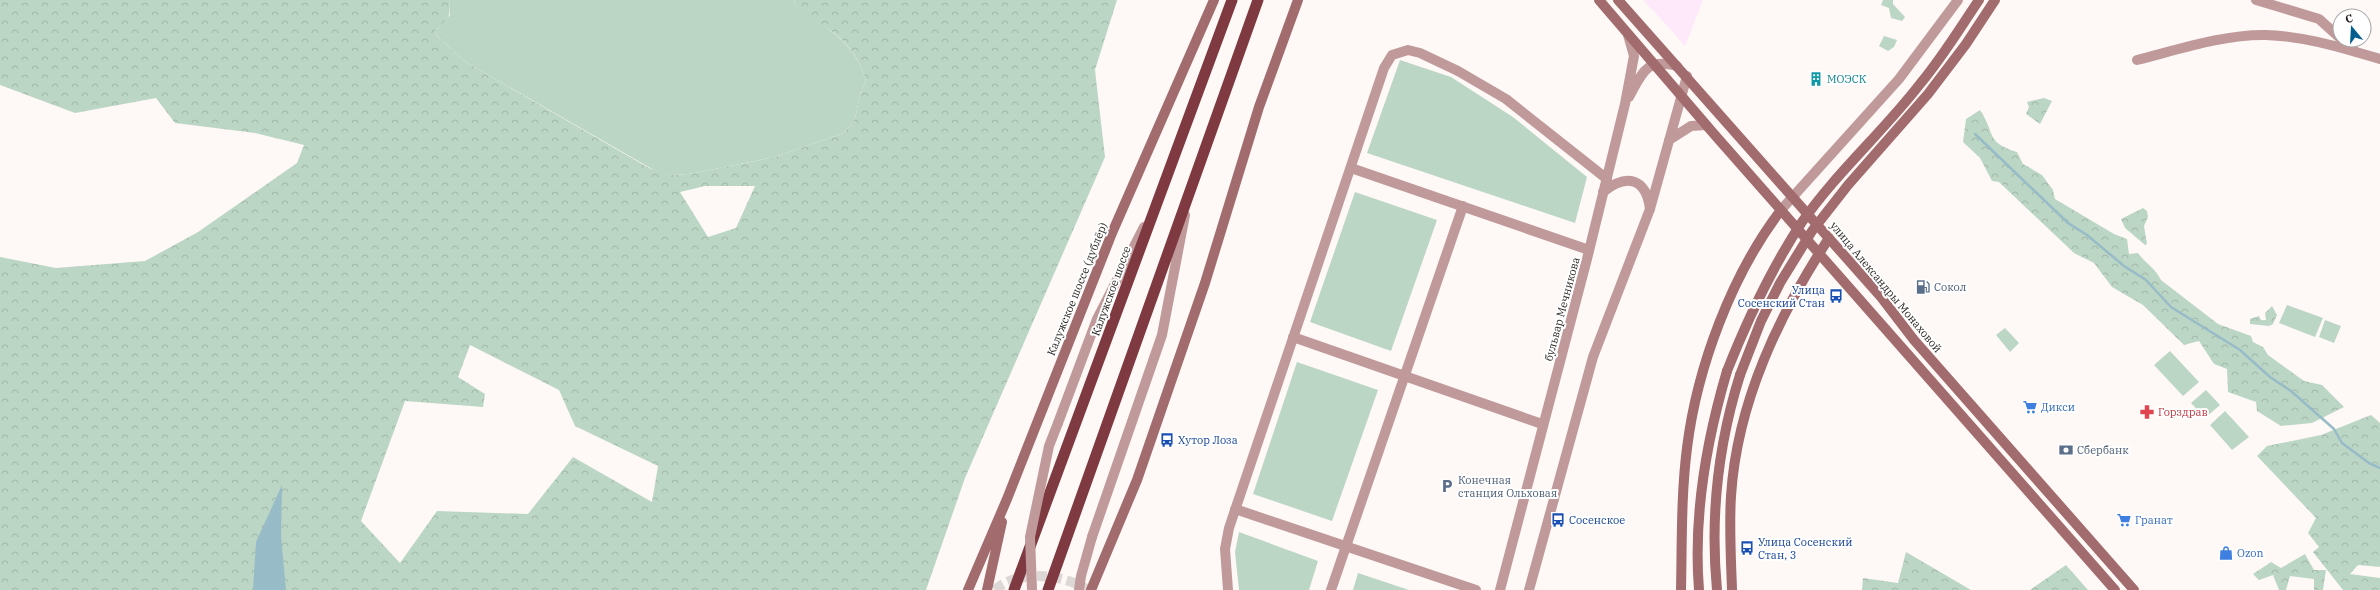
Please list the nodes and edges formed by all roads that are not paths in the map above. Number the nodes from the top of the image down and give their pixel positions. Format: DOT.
graph roads {
  1 [pos="1214,0"];
  2 [pos="1232,0"];
  3 [pos="1258,0"];
  4 [pos="1298,0"];
  5 [pos="1598,0"];
  6 [pos="1618,0"];
  7 [pos="1958,0"];
  8 [pos="1980,0"];
  9 [pos="1995,0"];
  10 [pos="2256,0"];
  11 [pos="2332,31"];
  12 [pos="1628,33"];
  13 [pos="2351,48"];
  14 [pos="2356,52"];
  15 [pos="2380,59"];
  16 [pos="2137,60"];
  17 [pos="1655,64"];
  18 [pos="1677,66"];
  19 [pos="1686,76"];
  20 [pos="1681,95"];
  21 [pos="1625,104"];
  22 [pos="1706,125"];
  23 [pos="1669,140"];
  24 [pos="1351,168"];
  25 [pos="1606,179"];
  26 [pos="1603,192"];
  27 [pos="1160,194"];
  28 [pos="1793,196"];
  29 [pos="1188,199"];
  30 [pos="1463,206"];
  31 [pos="1650,209"];
  32 [pos="1780,210"];
  33 [pos="1829,238"];
  34 [pos="1589,250"];
  35 [pos="1819,253"];
  36 [pos="1293,338"];
  37 [pos="1405,377"];
  38 [pos="1542,424"];
  39 [pos="1007,499"];
  40 [pos="1235,509"];
  41 [pos="1346,547"];
  42 [pos="968,590"];
  43 [pos="987,590"];
  44 [pos="1014,590"];
  45 [pos="1032,590"];
  46 [pos="1048,590"];
  47 [pos="1079,590"];
  48 [pos="1091,590"];
  49 [pos="1228,590"];
  50 [pos="1331,590"];
  51 [pos="1476,590"];
  52 [pos="1500,590"];
  53 [pos="1529,590"];
  54 [pos="1681,590"];
  55 [pos="1699,590"];
  56 [pos="1717,590"];
  57 [pos="1732,590"];
  58 [pos="2115,590"];
  59 [pos="2134,590"];
  1 -- 39 [label="main road, Калужское шоссе (дублёр)"];
  2 -- 27 [label="highway, Калужское шоссе"];
  3 -- 29 [label="highway"];
  4 -- 48 [label="main road"];
  5 -- 12 [label="main road"];
  6 -- 18 [label="main road, улица Александры Монаховой"];
  7 -- 28 [label="street"];
  8 -- 55 [label="main road, bridge"];
  9 -- 56 [label="main road, bridge"];
  10 -- 11 [label="street"];
  12 -- 17 [label="main road"];
  12 -- 21 [label="street, бульвар Мечникова"];
  13 -- 14 [label="street"];
  14 -- 15 [label="street"];
  14 -- 16 [label="street"];
  17 -- 18 [label="street"];
  17 -- 20 [label="main road"];
  17 -- 21 [label="street"];
  18 -- 19 [label="main road, улица Александры Монаховой"];
  19 -- 20 [label="street"];
  19 -- 28 [label="main road, улица Александры Монаховой"];
  20 -- 22 [label="main road"];
  20 -- 23 [label="street"];
  21 -- 25 [label="street, бульвар Мечникова"];
  22 -- 23 [label="street"];
  22 -- 32 [label="main road"];
  23 -- 31 [label="street"];
  24 -- 25 [label="street"];
  24 -- 30 [label="street"];
  24 -- 36 [label="street"];
  25 -- 26 [label="street, бульвар Мечникова"];
  26 -- 31 [label="street"];
  26 -- 34 [label="street, бульвар Мечникова"];
  27 -- 44 [label="highway, Калужское шоссе"];
  27 -- 45 [label="street, bridge"];
  28 -- 32 [label="street"];
  28 -- 33 [label="main road, улица Александры Монаховой"];
  29 -- 46 [label="highway"];
  29 -- 47 [label="street, bridge"];
  30 -- 34 [label="street"];
  30 -- 37 [label="street"];
  31 -- 53 [label="street"];
  32 -- 35 [label="main road"];
  32 -- 54 [label="main road"];
  33 -- 35 [label="main road"];
  33 -- 59 [label="main road, улица Александры Монаховой"];
  34 -- 38 [label="street, бульвар Мечникова"];
  35 -- 57 [label="main road"];
  35 -- 58 [label="main road"];
  36 -- 37 [label="street"];
  36 -- 40 [label="street"];
  37 -- 38 [label="street"];
  37 -- 41 [label="street"];
  38 -- 52 [label="street, бульвар Мечникова"];
  39 -- 42 [label="main road, Калужское шоссе (дублёр)"];
  39 -- 43 [label="main road"];
  40 -- 41 [label="street"];
  40 -- 49 [label="street"];
  41 -- 50 [label="street"];
  41 -- 51 [label="street"];
}
